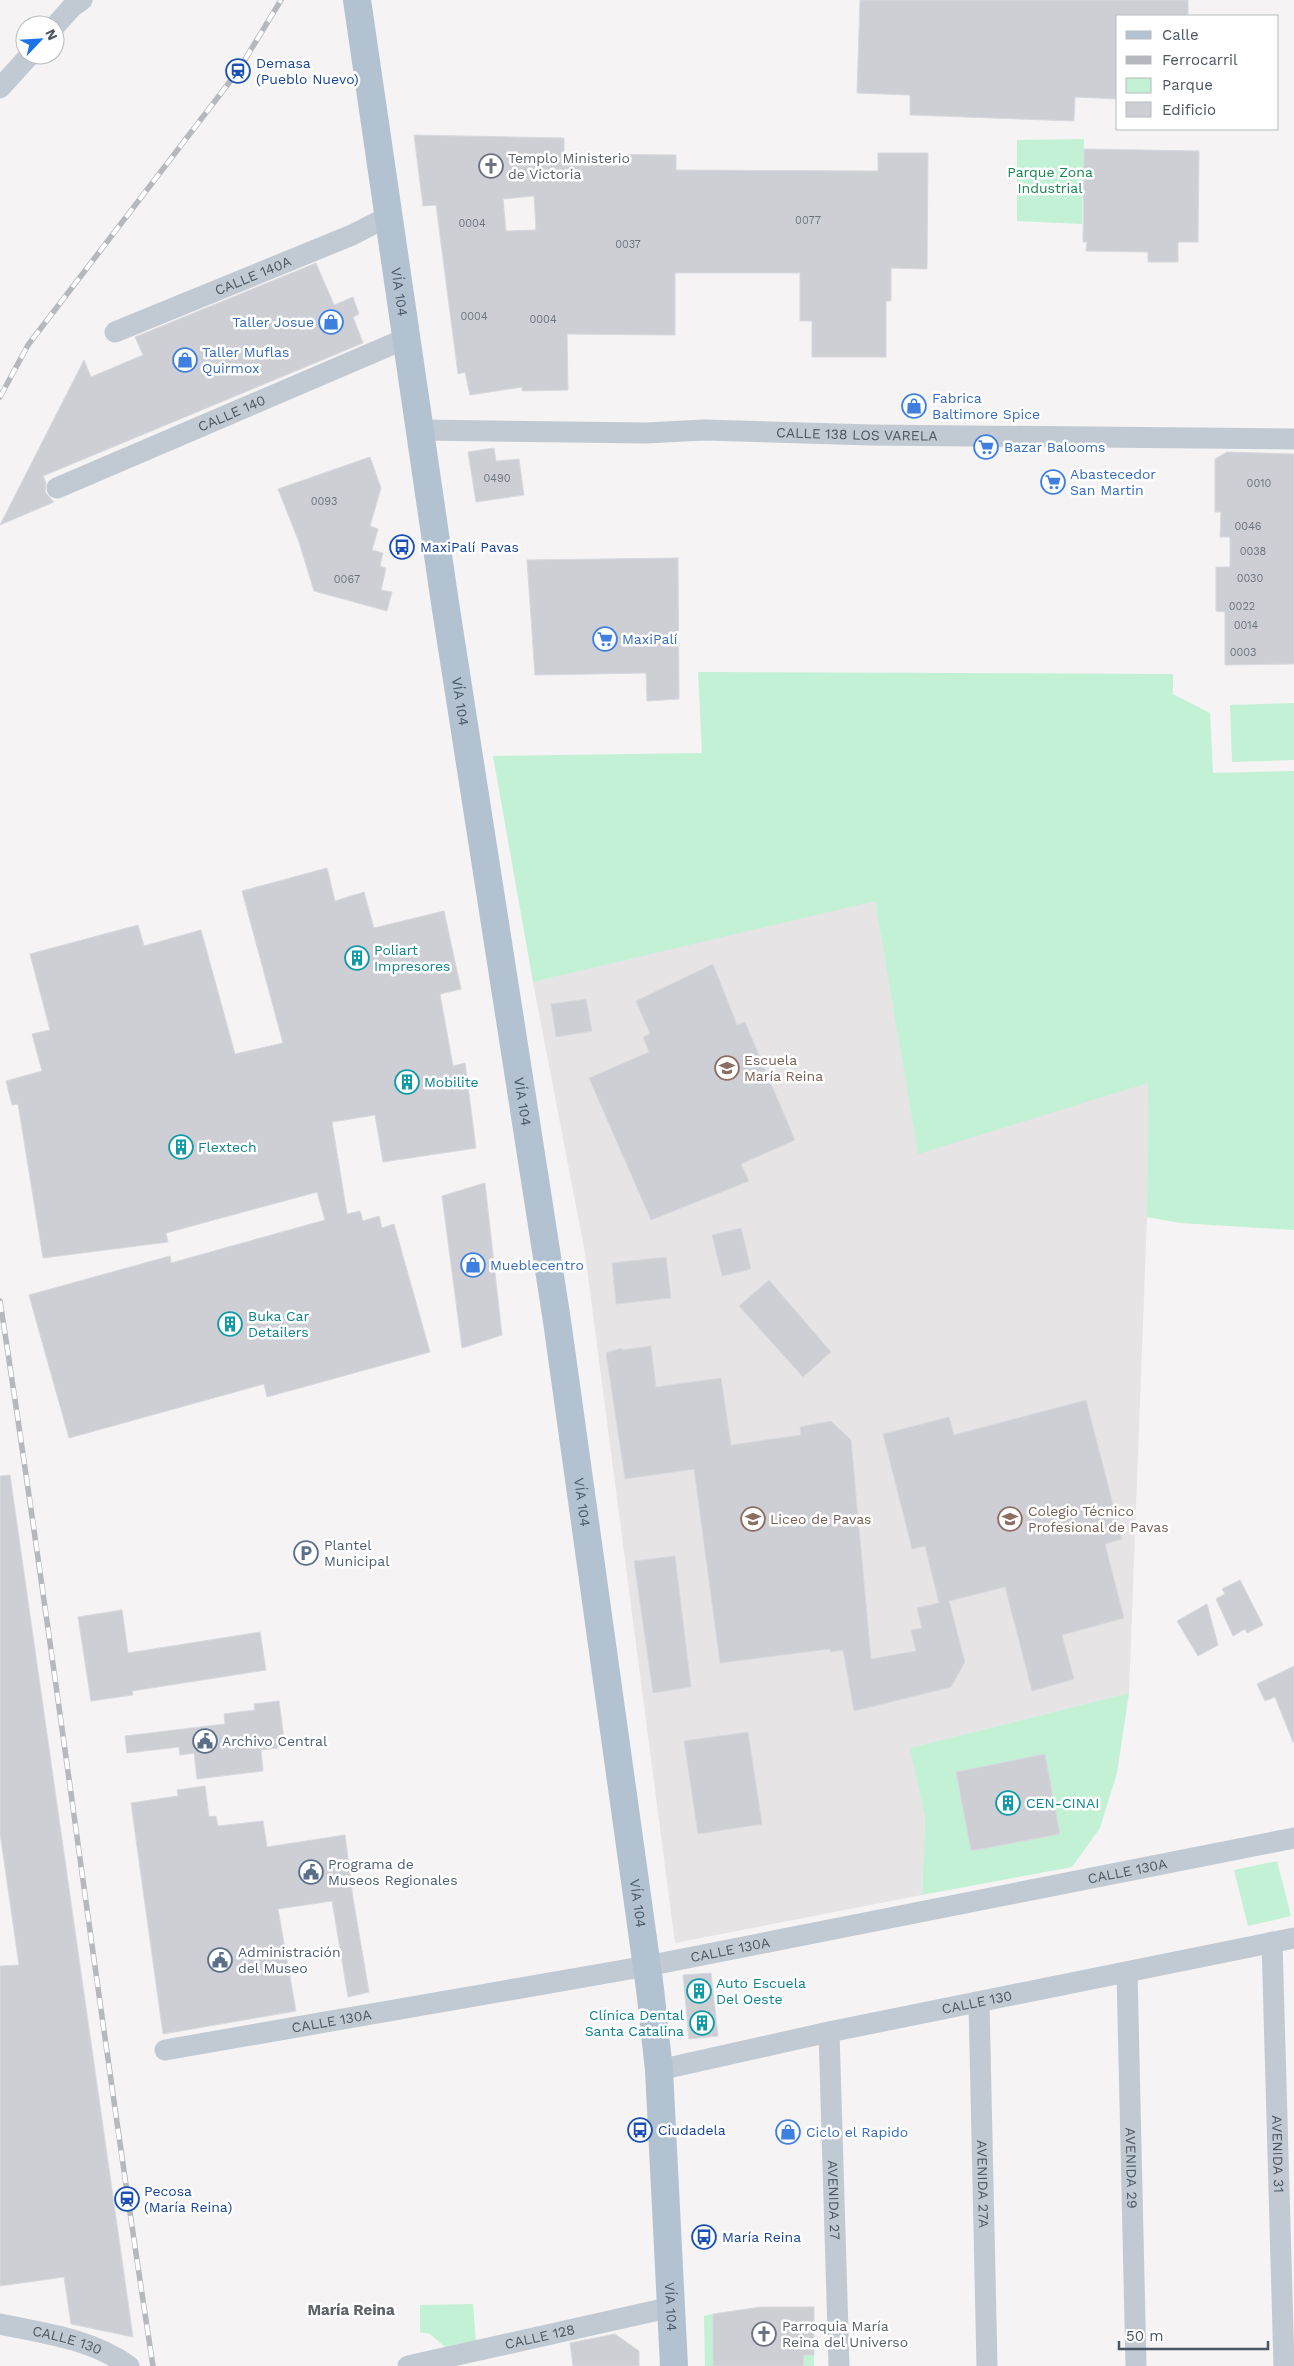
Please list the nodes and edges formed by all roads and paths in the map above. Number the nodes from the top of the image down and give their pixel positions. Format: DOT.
graph roads {
  1 [pos="82,0"];
  2 [pos="357,0"];
  3 [pos="372,0"];
  4 [pos="65,15"];
  5 [pos="21,65"];
  6 [pos="0,88"];
  7 [pos="389,216"];
  8 [pos="116,332"];
  9 [pos="407,338"];
  10 [pos="426,431"];
  11 [pos="1294,439"];
  12 [pos="57,488"];
  13 [pos="1294,1838"];
  14 [pos="1294,1938"];
  15 [pos="1272,1942"];
  16 [pos="647,1966"];
  17 [pos="1127,1972"];
  18 [pos="979,2002"];
  19 [pos="828,2032"];
  20 [pos="165,2050"];
  21 [pos="659,2070"];
  22 [pos="1285,2089"];
  23 [pos="672,2307"];
  24 [pos="0,2324"];
  25 [pos="129,2366"];
  26 [pos="408,2366"];
  27 [pos="674,2366"];
  28 [pos="839,2366"];
  29 [pos="988,2366"];
  30 [pos="1136,2366"];
  31 [pos="1284,2366"];
  1 -- 4 [label="street"];
  2 -- 7 [label="main road, VÍA 104"];
  3 -- 10 [label="main road, VÍA 104"];
  5 -- 6 [label="street"];
  7 -- 8 [label="street, CALLE 140A"];
  7 -- 9 [label="main road, VÍA 104"];
  9 -- 10 [label="main road, VÍA 104"];
  9 -- 12 [label="street, CALLE 140"];
  10 -- 11 [label="street, CALLE 138 LOS VARELA"];
  10 -- 16 [label="main road, VÍA 104"];
  13 -- 16 [label="street, CALLE 130A"];
  14 -- 15 [label="street, CALLE 130"];
  15 -- 17 [label="street, CALLE 130"];
  15 -- 22 [label="street, AVENIDA 31"];
  16 -- 20 [label="street, CALLE 130A"];
  16 -- 21 [label="main road, VÍA 104"];
  17 -- 18 [label="street, CALLE 130"];
  17 -- 30 [label="street, AVENIDA 29"];
  18 -- 19 [label="street, CALLE 130"];
  18 -- 29 [label="street, AVENIDA 27A"];
  19 -- 21 [label="street, CALLE 130"];
  19 -- 28 [label="street, AVENIDA 27"];
  21 -- 23 [label="main road, VÍA 104"];
  22 -- 31 [label="street, AVENIDA 31"];
  23 -- 26 [label="street, CALLE 128"];
  23 -- 27 [label="main road, VÍA 104"];
  24 -- 25 [label="street, CALLE 130"];
}
